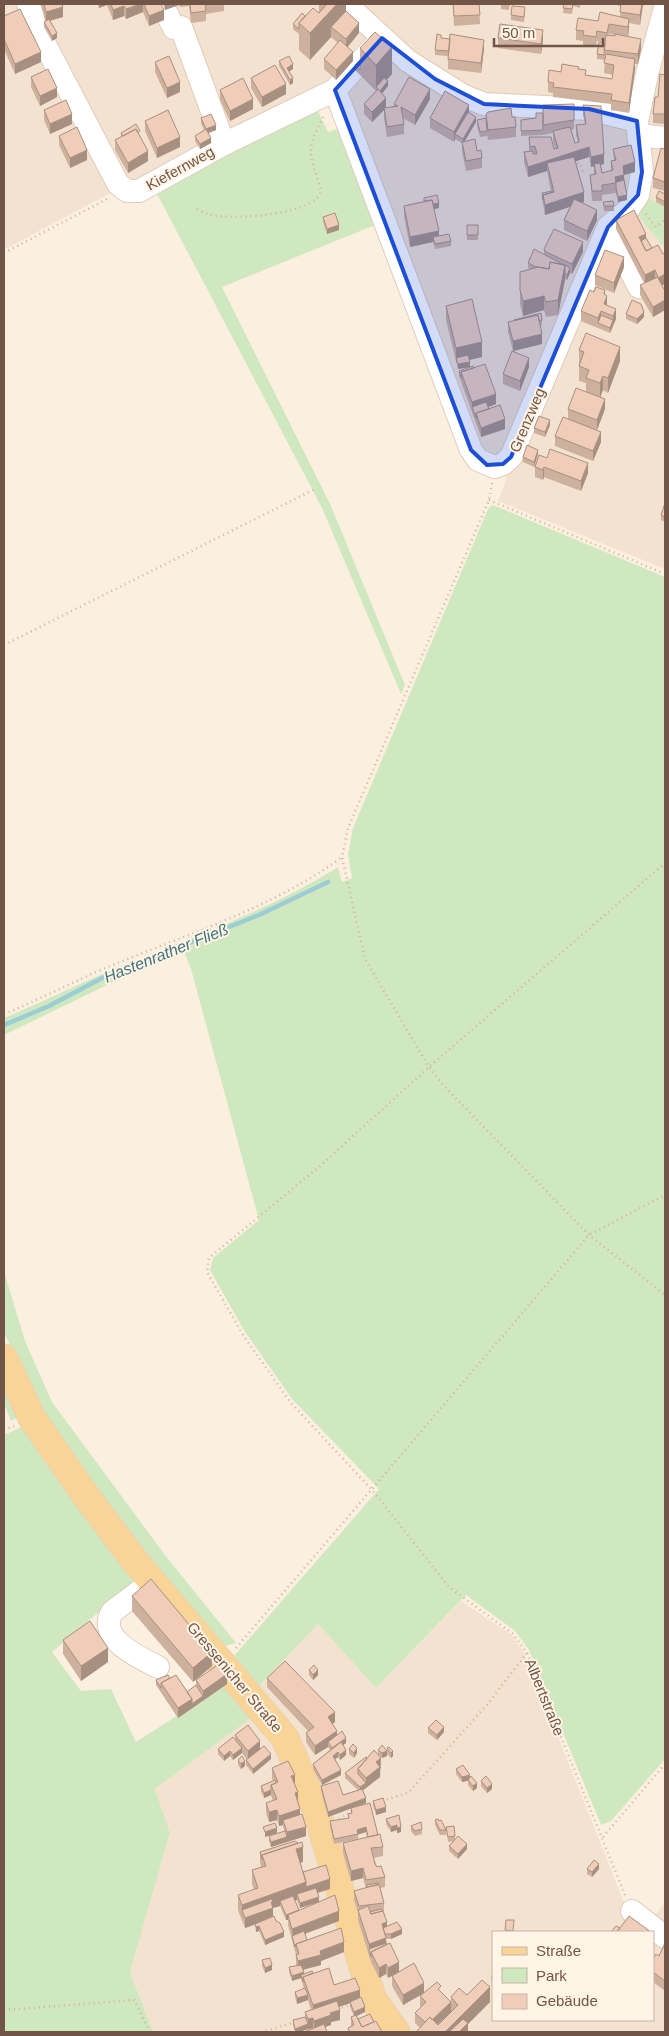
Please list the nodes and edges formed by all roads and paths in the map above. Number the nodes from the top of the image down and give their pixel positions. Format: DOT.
graph roads {
  1 [pos="34,4"];
  2 [pos="346,4"];
  3 [pos="665,8"];
  4 [pos="167,14"];
  5 [pos="382,38"];
  6 [pos="336,90"];
  7 [pos="326,112"];
  8 [pos="638,128"];
  9 [pos="665,138"];
  10 [pos="224,144"];
  11 [pos="570,166"];
  12 [pos="584,174"];
  13 [pos="123,191"];
  14 [pos="632,203"];
  15 [pos="196,209"];
  16 [pos="664,220"];
  17 [pos="608,227"];
  18 [pos="4,254"];
  19 [pos="640,287"];
  20 [pos="313,490"];
  21 [pos="665,574"];
  22 [pos="4,645"];
  23 [pos="342,857"];
  24 [pos="665,863"];
  25 [pos="4,1014"];
  26 [pos="429,1067"];
  27 [pos="665,1195"];
  28 [pos="589,1235"];
  29 [pos="665,1295"];
  30 [pos="4,1358"];
  31 [pos="373,1491"];
  32 [pos="153,1581"];
  33 [pos="527,1653"];
  34 [pos="224,1663"];
  35 [pos="158,1667"];
  36 [pos="665,1764"];
  37 [pos="379,1802"];
  38 [pos="356,1810"];
  39 [pos="322,1826"];
  40 [pos="602,1837"];
  41 [pos="632,1911"];
  42 [pos="665,1937"];
  43 [pos="372,1998"];
  44 [pos="4,2010"];
  45 [pos="335,2010"];
  46 [pos="298,2021"];
  47 [pos="150,2032"];
  48 [pos="261,2032"];
  49 [pos="396,2032"];
  1 -- 13 [label="street"];
  2 -- 5 [label="street"];
  3 -- 8 [label="street, Grenzweg"];
  4 -- 10 [label="street"];
  5 -- 6 [label="street, Kiefernweg"];
  5 -- 8 [label="street"];
  6 -- 10 [label="street, Kiefernweg"];
  6 -- 17 [label="street, Grenzweg"];
  7 -- 15 [label="path"];
  8 -- 9 [label="street"];
  8 -- 14 [label="street, Grenzweg"];
  10 -- 13 [label="street, Kiefernweg"];
  11 -- 12 [label="path"];
  13 -- 18 [label="path"];
  14 -- 16 [label="path"];
  14 -- 17 [label="street, Grenzweg"];
  17 -- 19 [label="street"];
  20 -- 22 [label="path"];
  21 -- 23 [label="path"];
  23 -- 25 [label="path"];
  23 -- 26 [label="path"];
  24 -- 26 [label="path, Albertstraße"];
  26 -- 28 [label="path"];
  26 -- 31 [label="path, Albertstraße"];
  27 -- 28 [label="path"];
  28 -- 29 [label="path"];
  28 -- 31 [label="path"];
  30 -- 32 [label="main road, Gressenicher Straße"];
  31 -- 33 [label="path, Albertstraße"];
  31 -- 34 [label="path"];
  32 -- 34 [label="main road, Gressenicher Straße"];
  32 -- 35 [label="street"];
  33 -- 37 [label="path"];
  33 -- 40 [label="path, Albertstraße"];
  34 -- 39 [label="main road, Gressenicher Straße"];
  36 -- 40 [label="path"];
  38 -- 39 [label="path"];
  39 -- 43 [label="main road, Gressenicher Straße"];
  40 -- 41 [label="path, Albertstraße"];
  41 -- 42 [label="street"];
  43 -- 45 [label="path"];
  43 -- 49 [label="main road, Gressenicher Straße"];
  44 -- 47 [label="path"];
  46 -- 48 [label="path"];
}
